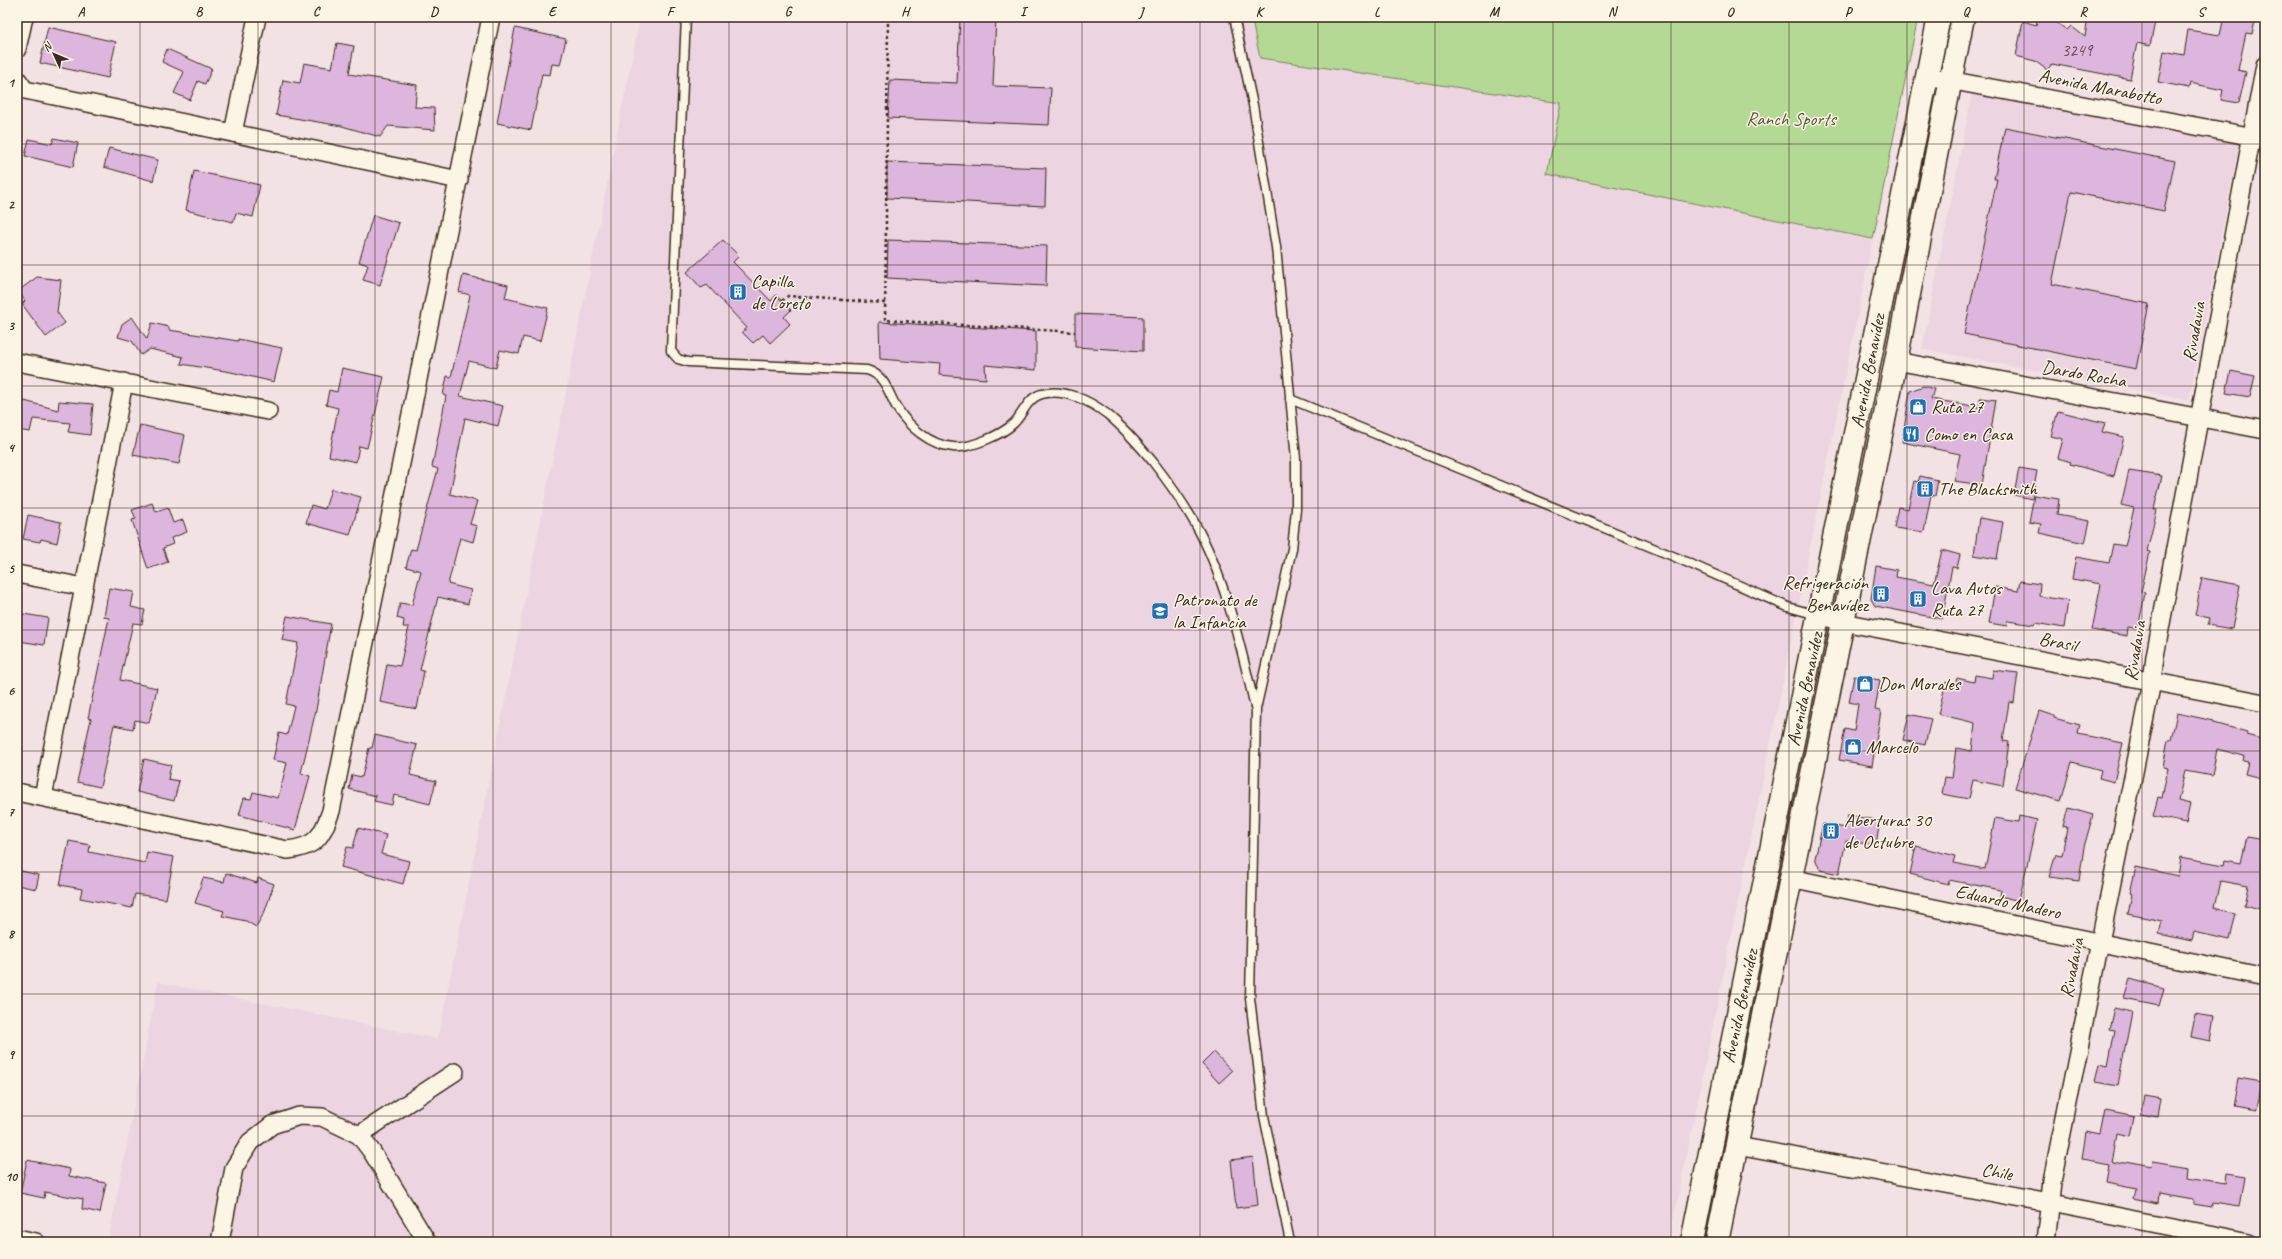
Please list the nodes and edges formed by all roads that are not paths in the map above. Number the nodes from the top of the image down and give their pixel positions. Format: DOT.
graph roads {
  1 [pos="24,17"];
  2 [pos="257,17"];
  3 [pos="491,17"];
  4 [pos="686,17"];
  5 [pos="1234,17"];
  6 [pos="1939,17"];
  7 [pos="1963,17"];
  8 [pos="17,49"];
  9 [pos="2265,65"];
  10 [pos="1927,76"];
  11 [pos="17,79"];
  12 [pos="1951,81"];
  13 [pos="233,133"];
  14 [pos="2258,138"];
  15 [pos="459,180"];
  16 [pos="1896,361"];
  17 [pos="17,362"];
  18 [pos="124,382"];
  19 [pos="1290,399"];
  20 [pos="268,411"];
  21 [pos="2200,417"];
  22 [pos="2265,430"];
  23 [pos="17,574"];
  24 [pos="84,587"];
  25 [pos="1820,616"];
  26 [pos="1843,622"];
  27 [pos="2152,682"];
  28 [pos="2265,703"];
  29 [pos="1256,710"];
  30 [pos="17,792"];
  31 [pos="43,797"];
  32 [pos="1790,878"];
  33 [pos="2099,943"];
  34 [pos="2265,977"];
  35 [pos="455,1072"];
  36 [pos="359,1135"];
  37 [pos="1737,1146"];
  38 [pos="2050,1203"];
  39 [pos="17,1238"];
  40 [pos="36,1242"];
  41 [pos="220,1242"];
  42 [pos="427,1242"];
  43 [pos="1290,1242"];
  44 [pos="1692,1242"];
  45 [pos="1716,1242"];
  46 [pos="2045,1242"];
  47 [pos="2249,1242"];
  1 -- 8 [label="street"];
  2 -- 13 [label="street"];
  3 -- 15 [label="street"];
  4 -- 29 [label="lane"];
  5 -- 19 [label="lane"];
  6 -- 10 [label="main road, Avenida Benavídez"];
  7 -- 12 [label="main road, Avenida Benavídez"];
  9 -- 14 [label="street, Rivadavia"];
  10 -- 12 [label="street, Avenida Marabotto"];
  10 -- 25 [label="main road, Avenida Benavídez"];
  11 -- 13 [label="street"];
  12 -- 14 [label="street, Avenida Marabotto"];
  12 -- 16 [label="main road, Avenida Benavídez"];
  13 -- 15 [label="street"];
  14 -- 21 [label="street, Rivadavia"];
  15 -- 31 [label="street"];
  16 -- 21 [label="street, Dardo Rocha"];
  16 -- 26 [label="main road, Avenida Benavídez"];
  17 -- 18 [label="street"];
  18 -- 20 [label="street"];
  18 -- 24 [label="street"];
  19 -- 25 [label="lane"];
  19 -- 29 [label="lane"];
  21 -- 22 [label="street, Dardo Rocha"];
  21 -- 27 [label="street, Rivadavia"];
  23 -- 24 [label="street"];
  24 -- 31 [label="street"];
  25 -- 26 [label="street, Brasil"];
  25 -- 44 [label="main road, Avenida Benavídez"];
  26 -- 27 [label="street, Brasil"];
  26 -- 32 [label="main road, Avenida Benavídez"];
  27 -- 28 [label="street, Brasil"];
  27 -- 33 [label="street, Rivadavia"];
  29 -- 43 [label="lane"];
  30 -- 31 [label="street"];
  32 -- 33 [label="street, Eduardo Madero"];
  32 -- 37 [label="main road, Avenida Benavídez"];
  33 -- 34 [label="street, Eduardo Madero"];
  33 -- 38 [label="street, Rivadavia"];
  35 -- 36 [label="street"];
  36 -- 41 [label="street"];
  36 -- 42 [label="street"];
  37 -- 38 [label="street, Chile"];
  37 -- 45 [label="main road, Avenida Benavídez"];
  38 -- 46 [label="street, Rivadavia"];
  38 -- 47 [label="street, Chile"];
  39 -- 40 [label="street"];
}
